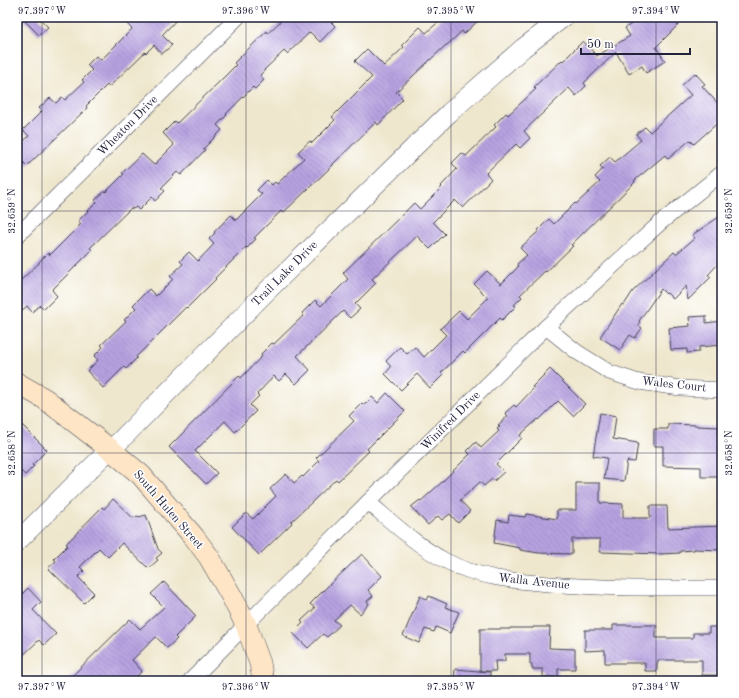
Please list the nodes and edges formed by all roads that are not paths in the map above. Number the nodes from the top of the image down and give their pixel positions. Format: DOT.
graph roads {
  1 [pos="238,17"];
  2 [pos="564,17"];
  3 [pos="722,173"];
  4 [pos="17,236"];
  5 [pos="546,327"];
  6 [pos="17,383"];
  7 [pos="722,390"];
  8 [pos="111,450"];
  9 [pos="368,502"];
  10 [pos="17,542"];
  11 [pos="722,588"];
  12 [pos="246,625"];
  13 [pos="190,681"];
  14 [pos="263,681"];
  1 -- 4 [label="street, Wheaton Drive"];
  2 -- 8 [label="street, Trail Lake Drive"];
  3 -- 5 [label="street, Winifred Drive"];
  5 -- 7 [label="street, Wales Court"];
  5 -- 9 [label="street, Winifred Drive"];
  6 -- 8 [label="main road, South Hulen Street"];
  8 -- 10 [label="street, Trail Lake Drive"];
  8 -- 12 [label="main road, South Hulen Street"];
  9 -- 11 [label="street, Walla Avenue"];
  9 -- 12 [label="street, Winifred Drive"];
  12 -- 13 [label="street, Winifred Drive"];
  12 -- 14 [label="main road, South Hulen Street"];
}
